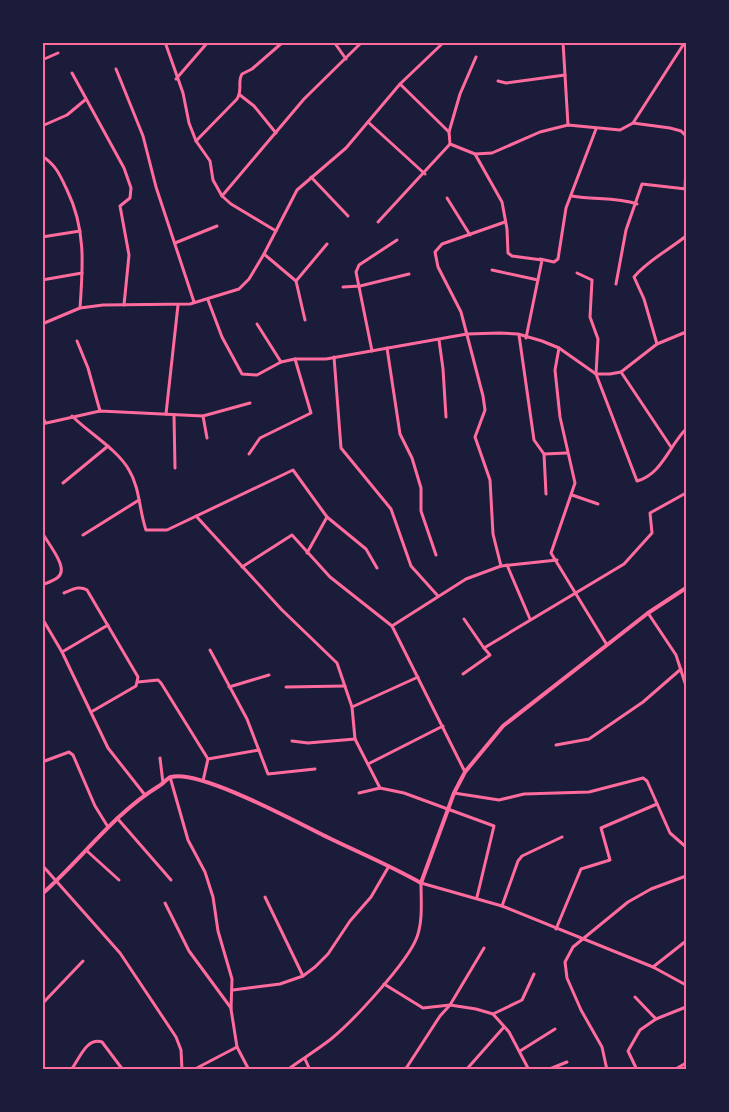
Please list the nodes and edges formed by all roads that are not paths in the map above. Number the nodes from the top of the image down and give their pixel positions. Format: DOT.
graph roads {
  1 [pos="165,42"];
  2 [pos="208,42"];
  3 [pos="282,42"];
  4 [pos="334,42"];
  5 [pos="362,42"];
  6 [pos="444,42"];
  7 [pos="563,42"];
  8 [pos="685,42"];
  9 [pos="58,53"];
  10 [pos="476,57"];
  11 [pos="346,59"];
  12 [pos="42,60"];
  13 [pos="116,69"];
  14 [pos="72,73"];
  15 [pos="565,75"];
  16 [pos="176,79"];
  17 [pos="498,81"];
  18 [pos="400,84"];
  19 [pos="240,95"];
  20 [pos="85,100"];
  21 [pos="368,122"];
  22 [pos="633,123"];
  23 [pos="568,125"];
  24 [pos="42,126"];
  25 [pos="596,129"];
  26 [pos="449,132"];
  27 [pos="276,133"];
  28 [pos="686,136"];
  29 [pos="196,141"];
  30 [pos="450,144"];
  31 [pos="475,154"];
  32 [pos="42,156"];
  33 [pos="686,166"];
  34 [pos="425,174"];
  35 [pos="311,177"];
  36 [pos="686,189"];
  37 [pos="222,196"];
  38 [pos="572,196"];
  39 [pos="447,198"];
  40 [pos="637,204"];
  41 [pos="348,216"];
  42 [pos="378,222"];
  43 [pos="506,222"];
  44 [pos="217,226"];
  45 [pos="80,231"];
  46 [pos="276,231"];
  47 [pos="470,235"];
  48 [pos="686,236"];
  49 [pos="42,237"];
  50 [pos="397,240"];
  51 [pos="176,243"];
  52 [pos="327,244"];
  53 [pos="264,254"];
  54 [pos="539,259"];
  55 [pos="492,270"];
  56 [pos="82,273"];
  57 [pos="409,274"];
  58 [pos="577,274"];
  59 [pos="42,280"];
  60 [pos="538,280"];
  61 [pos="296,281"];
  62 [pos="616,284"];
  63 [pos="343,286"];
  64 [pos="360,286"];
  65 [pos="208,300"];
  66 [pos="194,302"];
  67 [pos="124,305"];
  68 [pos="178,305"];
  69 [pos="80,308"];
  70 [pos="305,320"];
  71 [pos="42,324"];
  72 [pos="257,324"];
  73 [pos="686,332"];
  74 [pos="467,334"];
  75 [pos="518,334"];
  76 [pos="526,338"];
  77 [pos="439,340"];
  78 [pos="77,341"];
  79 [pos="657,344"];
  80 [pos="387,348"];
  81 [pos="559,348"];
  82 [pos="372,351"];
  83 [pos="334,357"];
  84 [pos="295,359"];
  85 [pos="282,362"];
  86 [pos="621,372"];
  87 [pos="596,374"];
  88 [pos="250,403"];
  89 [pos="100,411"];
  90 [pos="166,414"];
  91 [pos="174,415"];
  92 [pos="42,416"];
  93 [pos="72,416"];
  94 [pos="203,416"];
  95 [pos="446,417"];
  96 [pos="44,423"];
  97 [pos="686,429"];
  98 [pos="206,438"];
  99 [pos="108,446"];
  100 [pos="671,446"];
  101 [pos="567,453"];
  102 [pos="249,454"];
  103 [pos="544,454"];
  104 [pos="175,468"];
  105 [pos="63,483"];
  106 [pos="686,493"];
  107 [pos="546,494"];
  108 [pos="572,495"];
  109 [pos="139,500"];
  110 [pos="598,504"];
  111 [pos="196,516"];
  112 [pos="326,517"];
  113 [pos="42,532"];
  114 [pos="83,535"];
  115 [pos="307,553"];
  116 [pos="436,555"];
  117 [pos="557,560"];
  118 [pos="507,565"];
  119 [pos="501,566"];
  120 [pos="242,567"];
  121 [pos="377,568"];
  122 [pos="42,585"];
  123 [pos="686,588"];
  124 [pos="64,593"];
  125 [pos="576,593"];
  126 [pos="438,596"];
  127 [pos="648,613"];
  128 [pos="42,618"];
  129 [pos="464,619"];
  130 [pos="530,619"];
  131 [pos="108,625"];
  132 [pos="392,626"];
  133 [pos="607,645"];
  134 [pos="484,648"];
  135 [pos="210,650"];
  136 [pos="62,652"];
  137 [pos="681,669"];
  138 [pos="462,674"];
  139 [pos="269,675"];
  140 [pos="418,677"];
  141 [pos="138,682"];
  142 [pos="345,686"];
  143 [pos="686,686"];
  144 [pos="229,687"];
  145 [pos="286,687"];
  146 [pos="352,707"];
  147 [pos="91,712"];
  148 [pos="442,726"];
  149 [pos="355,739"];
  150 [pos="292,741"];
  151 [pos="556,745"];
  152 [pos="259,750"];
  153 [pos="160,758"];
  154 [pos="208,759"];
  155 [pos="42,762"];
  156 [pos="368,764"];
  157 [pos="315,770"];
  158 [pos="466,772"];
  159 [pos="170,777"];
  160 [pos="202,782"];
  161 [pos="163,783"];
  162 [pos="380,788"];
  163 [pos="359,793"];
  164 [pos="454,793"];
  165 [pos="145,795"];
  166 [pos="657,804"];
  167 [pos="447,809"];
  168 [pos="117,818"];
  169 [pos="108,827"];
  170 [pos="562,837"];
  171 [pos="686,847"];
  172 [pos="87,851"];
  173 [pos="42,865"];
  174 [pos="389,865"];
  175 [pos="686,876"];
  176 [pos="119,880"];
  177 [pos="171,880"];
  178 [pos="56,882"];
  179 [pos="421,883"];
  180 [pos="42,894"];
  181 [pos="265,897"];
  182 [pos="477,897"];
  183 [pos="165,903"];
  184 [pos="502,906"];
  185 [pos="556,929"];
  186 [pos="584,940"];
  187 [pos="686,941"];
  188 [pos="484,948"];
  189 [pos="83,961"];
  190 [pos="653,967"];
  191 [pos="534,974"];
  192 [pos="302,976"];
  193 [pos="384,984"];
  194 [pos="686,985"];
  195 [pos="233,990"];
  196 [pos="635,997"];
  197 [pos="42,1004"];
  198 [pos="450,1006"];
  199 [pos="686,1007"];
  200 [pos="231,1009"];
  201 [pos="493,1014"];
  202 [pos="656,1019"];
  203 [pos="504,1027"];
  204 [pos="555,1029"];
  205 [pos="237,1047"];
  206 [pos="520,1052"];
  207 [pos="305,1059"];
  208 [pos="568,1062"];
  209 [pos="686,1063"];
  210 [pos="71,1070"];
  211 [pos="123,1070"];
  212 [pos="182,1070"];
  213 [pos="193,1070"];
  214 [pos="249,1070"];
  215 [pos="287,1070"];
  216 [pos="310,1070"];
  217 [pos="405,1070"];
  218 [pos="466,1070"];
  219 [pos="529,1070"];
  220 [pos="546,1070"];
  221 [pos="607,1070"];
  222 [pos="637,1070"];
  223 [pos="674,1070"];
  1 -- 16 [label="street"];
  2 -- 16 [label="street"];
  3 -- 19 [label="street"];
  4 -- 11 [label="street"];
  5 -- 11 [label="street"];
  6 -- 18 [label="street"];
  7 -- 15 [label="street"];
  8 -- 22 [label="street"];
  9 -- 12 [label="street"];
  10 -- 26 [label="street"];
  11 -- 27 [label="street"];
  13 -- 51 [label="street"];
  14 -- 20 [label="street"];
  15 -- 17 [label="street"];
  15 -- 23 [label="street"];
  16 -- 29 [label="street"];
  18 -- 21 [label="street"];
  18 -- 26 [label="street"];
  19 -- 27 [label="street"];
  19 -- 29 [label="street"];
  20 -- 24 [label="street"];
  20 -- 67 [label="street"];
  21 -- 34 [label="street"];
  21 -- 35 [label="street"];
  22 -- 25 [label="street"];
  22 -- 28 [label="street"];
  23 -- 25 [label="street"];
  23 -- 31 [label="street"];
  25 -- 38 [label="street"];
  26 -- 30 [label="street"];
  27 -- 37 [label="street"];
  29 -- 37 [label="street"];
  30 -- 31 [label="street"];
  30 -- 34 [label="street"];
  31 -- 43 [label="street"];
  32 -- 45 [label="street"];
  33 -- 36 [label="street"];
  34 -- 42 [label="street"];
  35 -- 41 [label="street"];
  35 -- 46 [label="street"];
  36 -- 40 [label="street"];
  37 -- 46 [label="street"];
  38 -- 40 [label="street"];
  38 -- 54 [label="street"];
  39 -- 47 [label="street"];
  40 -- 62 [label="street"];
  43 -- 47 [label="street"];
  43 -- 54 [label="street"];
  44 -- 51 [label="street"];
  45 -- 49 [label="street"];
  45 -- 56 [label="street"];
  46 -- 53 [label="street"];
  47 -- 74 [label="street"];
  48 -- 79 [label="street"];
  50 -- 64 [label="street"];
  51 -- 66 [label="street"];
  52 -- 61 [label="street"];
  53 -- 61 [label="street"];
  53 -- 65 [label="street"];
  54 -- 60 [label="street"];
  55 -- 60 [label="street"];
  56 -- 59 [label="street"];
  56 -- 69 [label="street"];
  57 -- 64 [label="street"];
  58 -- 87 [label="street"];
  60 -- 76 [label="street"];
  61 -- 70 [label="street"];
  63 -- 64 [label="street"];
  64 -- 82 [label="street"];
  65 -- 66 [label="street"];
  65 -- 85 [label="street"];
  66 -- 68 [label="street"];
  67 -- 68 [label="street"];
  67 -- 69 [label="street"];
  68 -- 90 [label="street"];
  69 -- 71 [label="street"];
  72 -- 85 [label="street"];
  73 -- 79 [label="street"];
  74 -- 75 [label="street"];
  74 -- 77 [label="street"];
  74 -- 119 [label="street"];
  75 -- 76 [label="street"];
  75 -- 103 [label="street"];
  76 -- 81 [label="street"];
  77 -- 80 [label="street"];
  77 -- 95 [label="street"];
  78 -- 89 [label="street"];
  79 -- 86 [label="street"];
  80 -- 82 [label="street"];
  80 -- 116 [label="street"];
  81 -- 87 [label="street"];
  81 -- 101 [label="street"];
  82 -- 83 [label="street"];
  83 -- 84 [label="street"];
  83 -- 126 [label="street"];
  84 -- 85 [label="street"];
  84 -- 102 [label="street"];
  86 -- 87 [label="street"];
  86 -- 100 [label="street"];
  87 -- 100 [label="street"];
  88 -- 94 [label="street"];
  89 -- 90 [label="street"];
  89 -- 93 [label="street"];
  90 -- 91 [label="street"];
  91 -- 94 [label="street"];
  91 -- 104 [label="street"];
  92 -- 96 [label="street"];
  93 -- 96 [label="street"];
  93 -- 99 [label="street"];
  94 -- 98 [label="street"];
  97 -- 100 [label="street"];
  99 -- 105 [label="street"];
  99 -- 109 [label="street"];
  101 -- 103 [label="street"];
  101 -- 108 [label="street"];
  103 -- 107 [label="street"];
  106 -- 125 [label="street"];
  108 -- 110 [label="street"];
  108 -- 117 [label="street"];
  109 -- 111 [label="street"];
  109 -- 114 [label="street"];
  111 -- 112 [label="street"];
  111 -- 120 [label="street"];
  112 -- 115 [label="street"];
  112 -- 121 [label="street"];
  113 -- 122 [label="street"];
  115 -- 120 [label="street"];
  115 -- 132 [label="street"];
  117 -- 118 [label="street"];
  117 -- 125 [label="street"];
  118 -- 119 [label="street"];
  118 -- 130 [label="street"];
  119 -- 126 [label="street"];
  120 -- 142 [label="street"];
  123 -- 127 [label="street"];
  124 -- 131 [label="street"];
  125 -- 130 [label="street"];
  125 -- 133 [label="street"];
  126 -- 132 [label="street"];
  127 -- 133 [label="street"];
  127 -- 137 [label="street"];
  128 -- 136 [label="street"];
  129 -- 134 [label="street"];
  130 -- 134 [label="street"];
  131 -- 136 [label="street"];
  131 -- 141 [label="street"];
  132 -- 140 [label="street"];
  133 -- 158 [label="street"];
  134 -- 138 [label="street"];
  135 -- 144 [label="street"];
  136 -- 147 [label="street"];
  137 -- 143 [label="street"];
  137 -- 151 [label="street"];
  139 -- 144 [label="street"];
  140 -- 146 [label="street"];
  140 -- 148 [label="street"];
  141 -- 147 [label="street"];
  141 -- 154 [label="street"];
  142 -- 145 [label="street"];
  142 -- 146 [label="street"];
  144 -- 152 [label="street"];
  146 -- 149 [label="street"];
  147 -- 165 [label="street"];
  148 -- 156 [label="street"];
  148 -- 158 [label="street"];
  149 -- 150 [label="street"];
  149 -- 156 [label="street"];
  152 -- 154 [label="street"];
  152 -- 157 [label="street"];
  153 -- 161 [label="street"];
  154 -- 160 [label="street"];
  155 -- 169 [label="street"];
  156 -- 162 [label="street"];
  158 -- 164 [label="street"];
  159 -- 160 [label="street"];
  159 -- 161 [label="street"];
  159 -- 195 [label="street"];
  160 -- 174 [label="street"];
  161 -- 165 [label="street"];
  162 -- 163 [label="street"];
  162 -- 167 [label="street"];
  164 -- 166 [label="street"];
  164 -- 167 [label="street"];
  165 -- 168 [label="street"];
  166 -- 171 [label="street"];
  166 -- 185 [label="street"];
  167 -- 179 [label="street"];
  167 -- 182 [label="street"];
  168 -- 169 [label="street"];
  168 -- 177 [label="street"];
  169 -- 172 [label="street"];
  170 -- 184 [label="street"];
  172 -- 176 [label="street"];
  172 -- 178 [label="street"];
  173 -- 178 [label="street"];
  174 -- 179 [label="street"];
  174 -- 192 [label="street"];
  175 -- 186 [label="street"];
  178 -- 180 [label="street"];
  178 -- 212 [label="street"];
  179 -- 182 [label="street"];
  179 -- 193 [label="street"];
  181 -- 192 [label="street"];
  182 -- 184 [label="street"];
  183 -- 200 [label="street"];
  184 -- 185 [label="street"];
  185 -- 186 [label="street"];
  186 -- 190 [label="street"];
  186 -- 221 [label="street"];
  187 -- 190 [label="street"];
  188 -- 198 [label="street"];
  189 -- 197 [label="street"];
  190 -- 194 [label="street"];
  191 -- 201 [label="street"];
  192 -- 195 [label="street"];
  193 -- 198 [label="street"];
  193 -- 207 [label="street"];
  195 -- 200 [label="street"];
  196 -- 202 [label="street"];
  198 -- 201 [label="street"];
  198 -- 217 [label="street"];
  199 -- 202 [label="street"];
  200 -- 205 [label="street"];
  201 -- 203 [label="street"];
  202 -- 222 [label="street"];
  203 -- 206 [label="street"];
  203 -- 218 [label="street"];
  204 -- 206 [label="street"];
  205 -- 213 [label="street"];
  205 -- 214 [label="street"];
  206 -- 219 [label="street"];
  207 -- 215 [label="street"];
  207 -- 216 [label="street"];
  208 -- 220 [label="street"];
  209 -- 223 [label="street"];
  210 -- 211 [label="street"];
}
